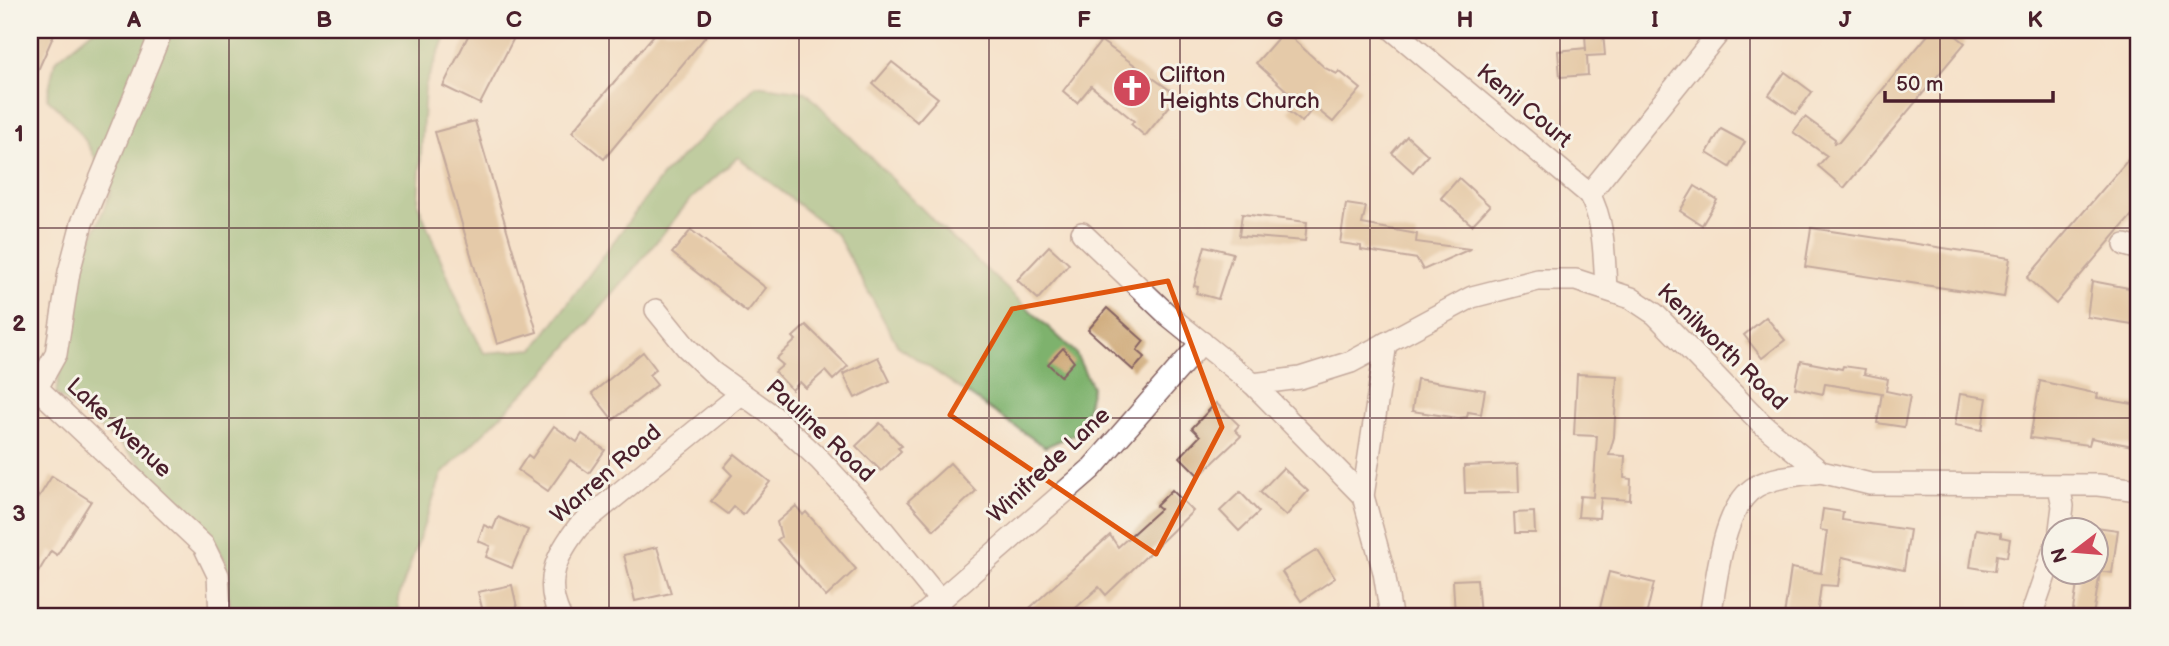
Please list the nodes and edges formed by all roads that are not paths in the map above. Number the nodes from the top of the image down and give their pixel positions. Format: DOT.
graph roads {
  1 [pos="162,30"];
  2 [pos="1393,30"];
  3 [pos="1721,30"];
  4 [pos="1589,194"];
  5 [pos="1082,233"];
  6 [pos="1606,289"];
  7 [pos="656,310"];
  8 [pos="1202,342"];
  9 [pos="1386,344"];
  10 [pos="1253,384"];
  11 [pos="741,394"];
  12 [pos="1821,472"];
  13 [pos="2059,487"];
  14 [pos="2139,490"];
  15 [pos="1363,496"];
  16 [pos="2062,516"];
  17 [pos="2041,586"];
  18 [pos="939,599"];
  19 [pos="220,616"];
  20 [pos="560,616"];
  21 [pos="922,616"];
  22 [pos="1391,616"];
  23 [pos="1710,616"];
  24 [pos="2031,616"];
  1 -- 19 [label="street, Lake Avenue"];
  2 -- 4 [label="street, Kenil Court"];
  3 -- 4 [label="street"];
  4 -- 6 [label="street, Kenil Court"];
  5 -- 8 [label="street"];
  6 -- 9 [label="street, Kenilworth Road"];
  6 -- 12 [label="street, Kenilworth Road"];
  7 -- 11 [label="street, Pauline Road"];
  8 -- 10 [label="street"];
  8 -- 18 [label="street, Winifrede Lane"];
  9 -- 10 [label="street, Kenilworth Road"];
  9 -- 15 [label="street"];
  10 -- 15 [label="street"];
  11 -- 18 [label="street, Pauline Road"];
  11 -- 20 [label="street, Warren Road"];
  12 -- 13 [label="street, Kenilworth Road"];
  12 -- 23 [label="street"];
  13 -- 14 [label="street, Kenilworth Road"];
  13 -- 16 [label="street"];
  15 -- 22 [label="street"];
  17 -- 24 [label="street"];
  18 -- 21 [label="street, Winifrede Lane"];
}
